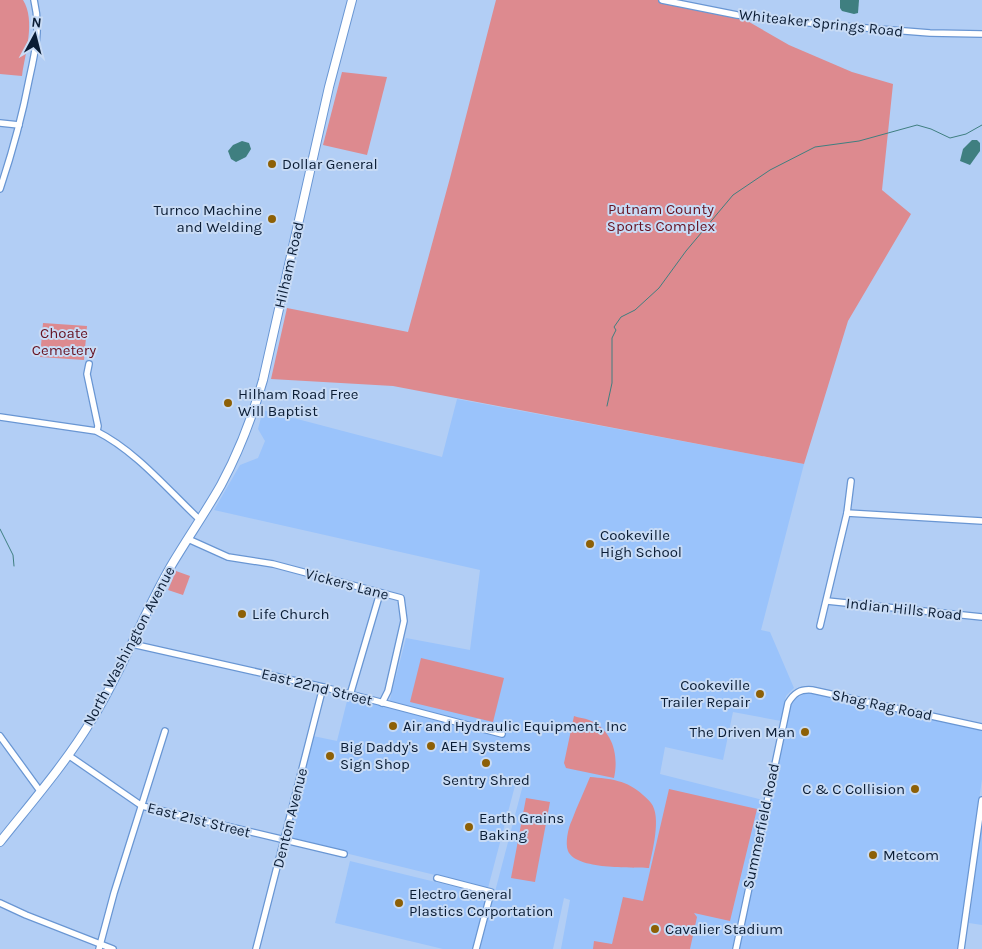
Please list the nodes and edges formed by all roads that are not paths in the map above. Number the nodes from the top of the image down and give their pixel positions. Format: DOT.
graph roads {
  1 [pos="34,0"];
  2 [pos="352,0"];
  3 [pos="662,0"];
  4 [pos="982,34"];
  5 [pos="0,123"];
  6 [pos="19,125"];
  7 [pos="0,189"];
  8 [pos="89,364"];
  9 [pos="0,417"];
  10 [pos="97,431"];
  11 [pos="851,481"];
  12 [pos="846,513"];
  13 [pos="200,519"];
  14 [pos="982,521"];
  15 [pos="188,539"];
  16 [pos="380,593"];
  17 [pos="827,601"];
  18 [pos="982,617"];
  19 [pos="820,626"];
  20 [pos="132,644"];
  21 [pos="323,688"];
  22 [pos="350,695"];
  23 [pos="382,703"];
  24 [pos="788,703"];
  25 [pos="982,727"];
  26 [pos="165,731"];
  27 [pos="502,734"];
  28 [pos="0,736"];
  29 [pos="68,755"];
  30 [pos="40,791"];
  31 [pos="982,800"];
  32 [pos="142,806"];
  33 [pos="285,840"];
  34 [pos="0,842"];
  35 [pos="344,854"];
  36 [pos="437,878"];
  37 [pos="0,903"];
  38 [pos="99,947"];
  39 [pos="113,949"];
  40 [pos="256,949"];
  41 [pos="476,949"];
  42 [pos="736,949"];
  43 [pos="961,949"];
  1 -- 6 [label="street"];
  2 -- 13 [label="main road, Hilham Road"];
  3 -- 4 [label="street, Whiteaker Springs Road"];
  5 -- 6 [label="street"];
  6 -- 7 [label="street"];
  8 -- 10 [label="street"];
  9 -- 10 [label="street"];
  10 -- 13 [label="street"];
  11 -- 12 [label="street, Indian Hills Road"];
  12 -- 14 [label="street"];
  12 -- 17 [label="street, Indian Hills Road"];
  13 -- 15 [label="main road, North Washington Avenue"];
  15 -- 16 [label="street, Vickers Lane"];
  15 -- 20 [label="main road, North Washington Avenue"];
  16 -- 22 [label="street"];
  16 -- 23 [label="street, Vickers Lane"];
  17 -- 18 [label="street, Indian Hills Road"];
  17 -- 19 [label="street, Indian Hills Road"];
  20 -- 21 [label="street, East 22nd Street"];
  20 -- 29 [label="main road, North Washington Avenue"];
  21 -- 22 [label="street, East 22nd Street"];
  21 -- 33 [label="street, Denton Avenue"];
  22 -- 23 [label="street, East 22nd Street"];
  23 -- 27 [label="street, East 22nd Street"];
  24 -- 25 [label="street, Shag Rag Road"];
  24 -- 42 [label="street, Summerfield Road"];
  26 -- 32 [label="street"];
  28 -- 30 [label="street"];
  29 -- 30 [label="main road, North Washington Avenue"];
  29 -- 32 [label="street, East 21st Street"];
  30 -- 34 [label="main road, North Washington Avenue"];
  31 -- 43 [label="street"];
  32 -- 33 [label="street, East 21st Street"];
  32 -- 38 [label="street"];
  33 -- 35 [label="street, East 21st Street"];
  33 -- 40 [label="street, Denton Avenue"];
  36 -- 41 [label="street"];
  37 -- 38 [label="street"];
  38 -- 39 [label="street"];
}
